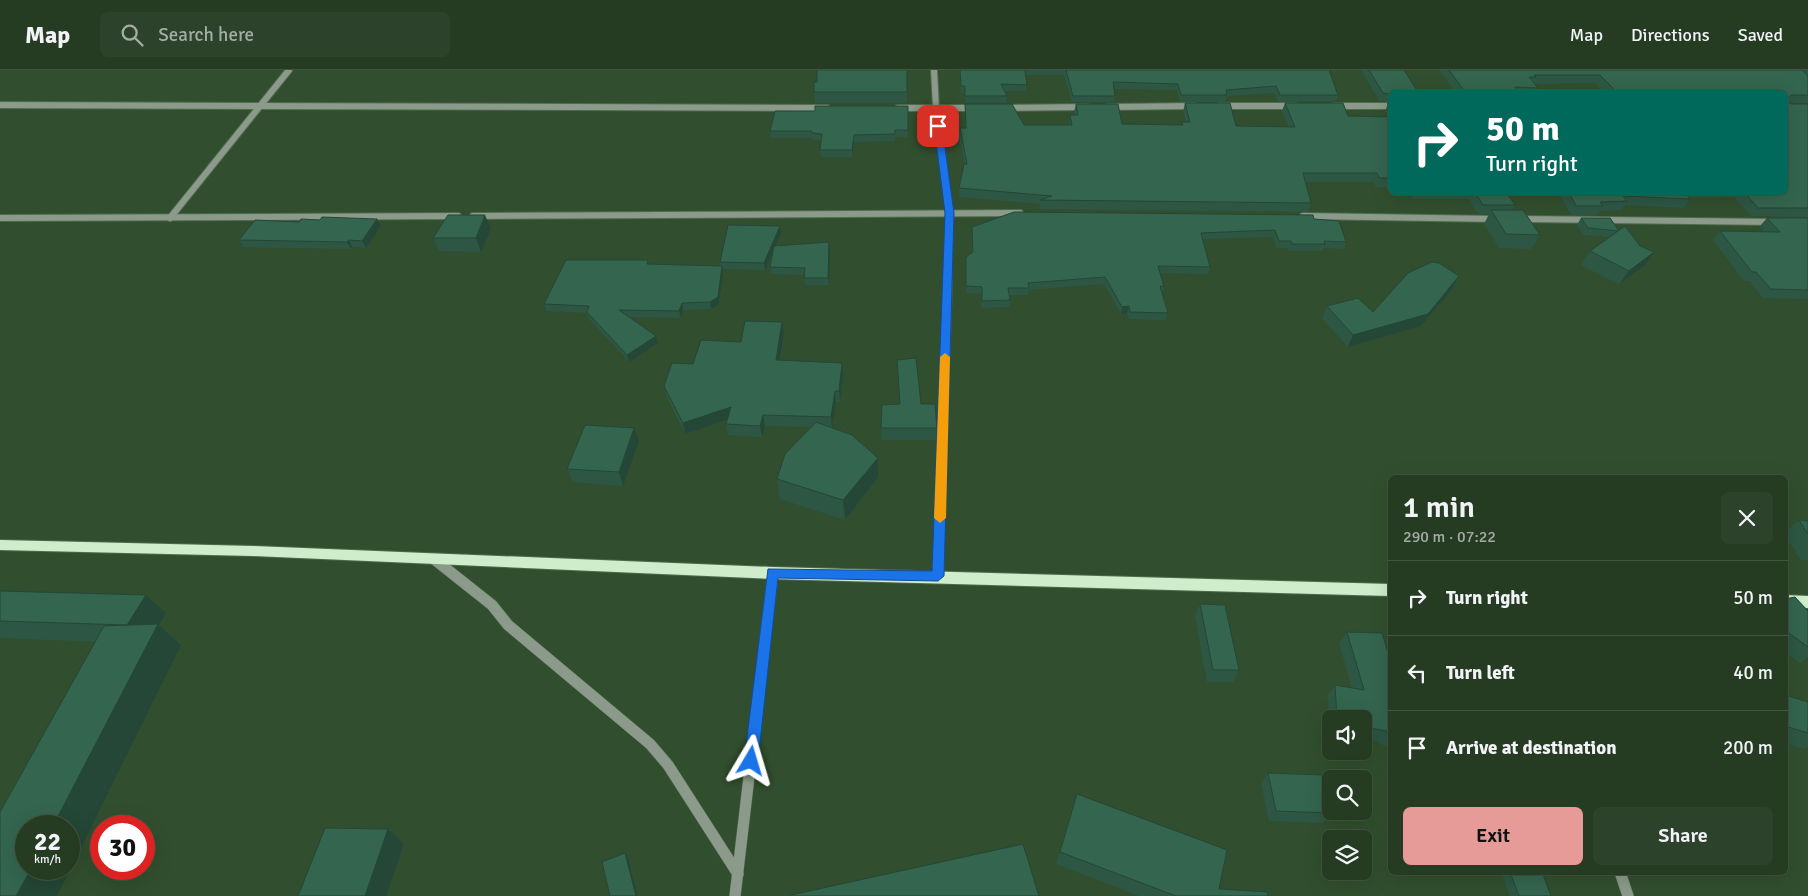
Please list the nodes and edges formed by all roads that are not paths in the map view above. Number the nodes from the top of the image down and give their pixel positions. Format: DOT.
graph roads {
  1 [pos="289,70"];
  2 [pos="934,70"];
  3 [pos="0,105"];
  4 [pos="260,106"];
  5 [pos="1202,106"];
  6 [pos="1212,106"];
  7 [pos="1301,106"];
  8 [pos="1321,106"];
  9 [pos="1388,106"];
  10 [pos="1094,107"];
  11 [pos="1104,107"];
  12 [pos="836,108"];
  13 [pos="886,108"];
  14 [pos="936,108"];
  15 [pos="985,108"];
  16 [pos="995,108"];
  17 [pos="950,213"];
  18 [pos="1029,214"];
  19 [pos="1299,216"];
  20 [pos="0,218"];
  21 [pos="170,218"];
  22 [pos="1788,222"];
  23 [pos="0,545"];
  24 [pos="434,558"];
  25 [pos="772,573"];
  26 [pos="938,576"];
  27 [pos="1388,590"];
  28 [pos="1788,601"];
  29 [pos="1808,602"];
  30 [pos="738,874"];
  31 [pos="1621,875"];
  32 [pos="735,896"];
  33 [pos="1628,896"];
  1 -- 4 [label="street"];
  2 -- 14 [label="street"];
  3 -- 4 [label="street"];
  4 -- 12 [label="street"];
  4 -- 21 [label="street"];
  5 -- 11 [label="street"];
  6 -- 7 [label="street"];
  8 -- 9 [label="street"];
  10 -- 16 [label="street"];
  13 -- 14 [label="street"];
  14 -- 15 [label="street"];
  14 -- 17 [label="street"];
  17 -- 18 [label="street"];
  17 -- 21 [label="street"];
  17 -- 26 [label="street"];
  19 -- 22 [label="street"];
  20 -- 21 [label="street"];
  23 -- 24 [label="main road"];
  24 -- 25 [label="main road"];
  24 -- 30 [label="street"];
  25 -- 26 [label="main road"];
  25 -- 30 [label="street"];
  26 -- 27 [label="main road"];
  28 -- 29 [label="main road"];
  30 -- 32 [label="street"];
  31 -- 33 [label="street"];
}
